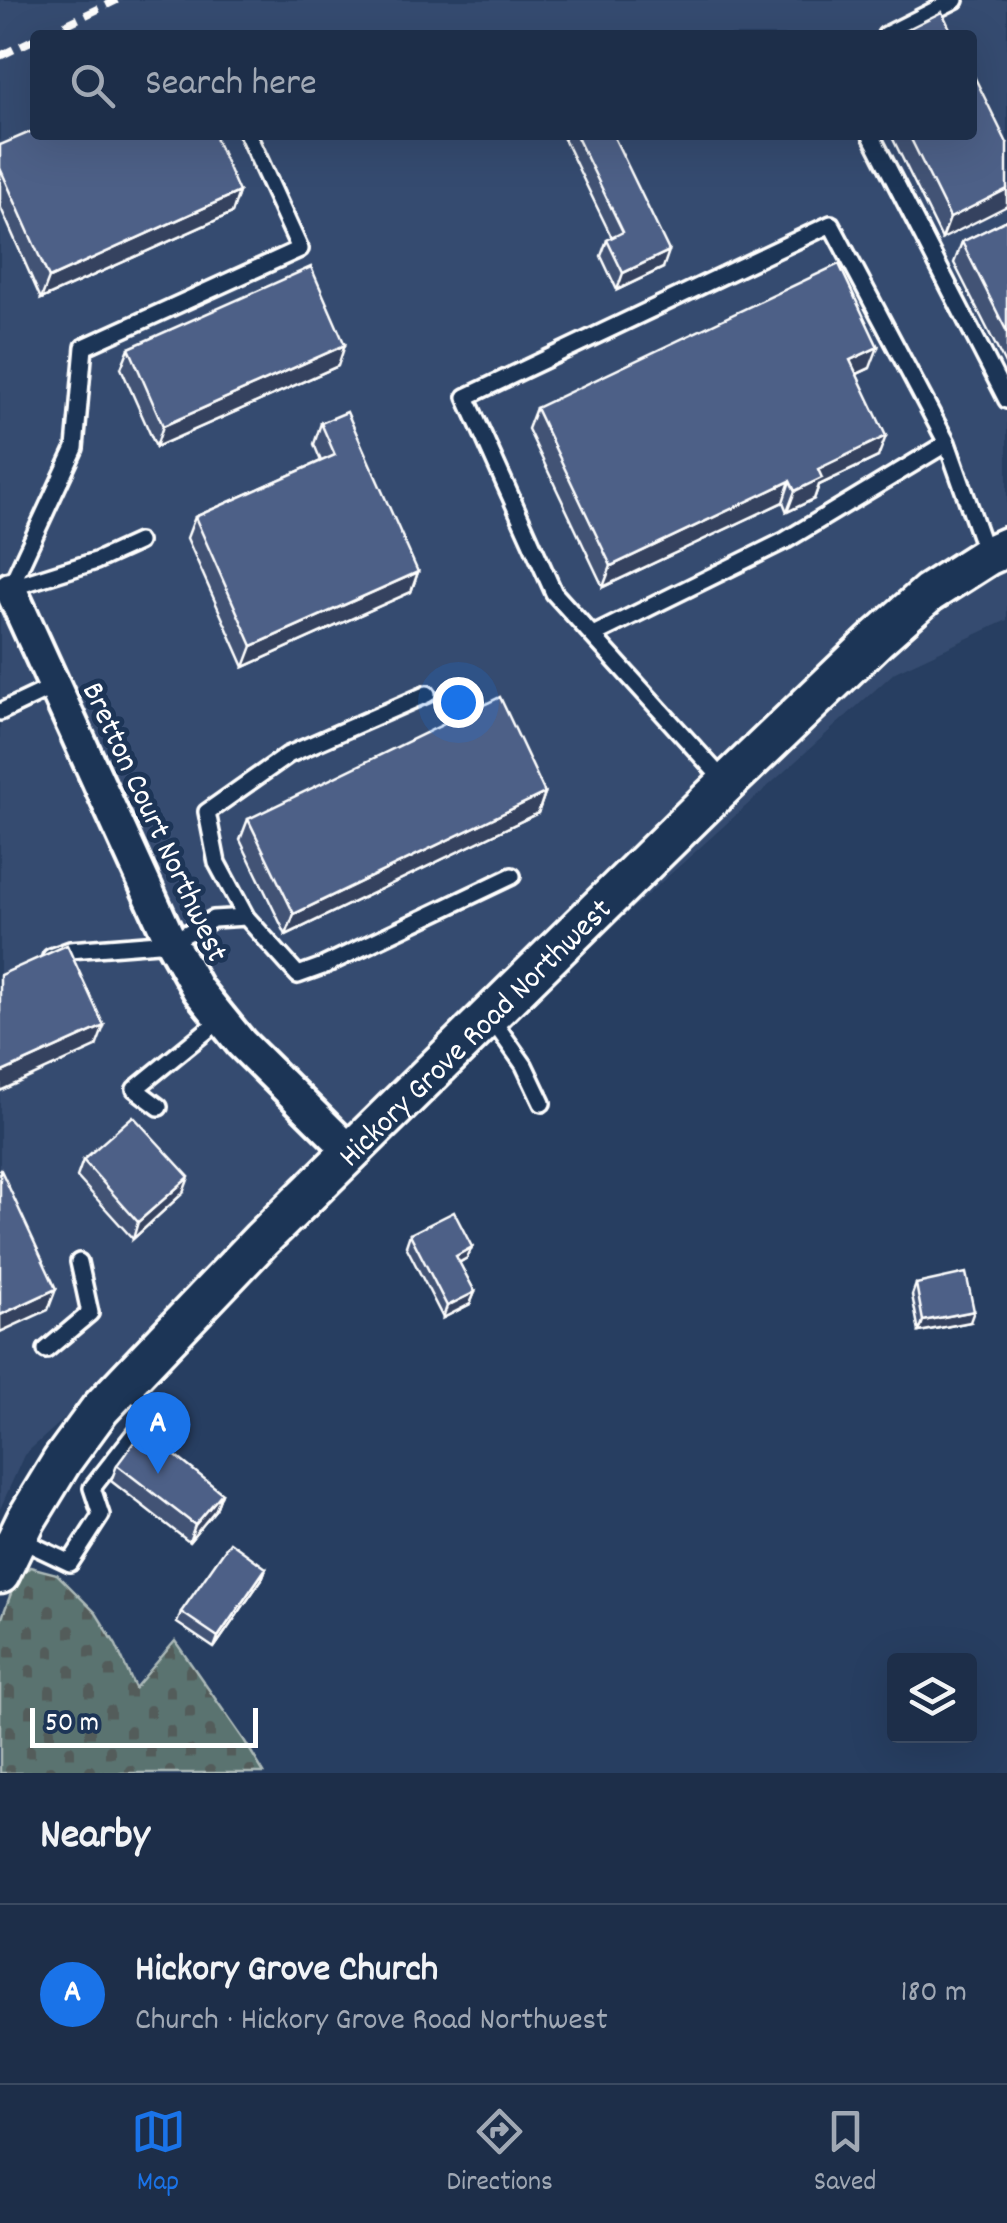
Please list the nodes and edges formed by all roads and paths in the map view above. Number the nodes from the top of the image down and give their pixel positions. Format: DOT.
graph roads {
  1 [pos="955,0"];
  2 [pos="896,30"];
  3 [pos="250,140"];
  4 [pos="874,140"];
  5 [pos="1007,400"];
  6 [pos="947,443"];
  7 [pos="138,542"];
  8 [pos="997,552"];
  9 [pos="5,585"];
  10 [pos="592,635"];
  11 [pos="55,686"];
  12 [pos="427,694"];
  13 [pos="0,712"];
  14 [pos="726,783"];
  15 [pos="512,876"];
  16 [pos="246,917"];
  17 [pos="171,942"];
  18 [pos="35,962"];
  19 [pos="490,1016"];
  20 [pos="220,1019"];
  21 [pos="542,1103"];
  22 [pos="159,1107"];
  23 [pos="352,1160"];
  24 [pos="80,1262"];
  25 [pos="46,1350"];
  26 [pos="123,1386"];
  27 [pos="154,1409"];
  28 [pos="168,1420"];
  29 [pos="17,1538"];
  30 [pos="0,1574"];
  1 -- 2 [label="lane"];
  3 -- 9 [label="lane"];
  4 -- 5 [label="lane"];
  6 -- 8 [label="lane"];
  6 -- 10 [label="lane"];
  6 -- 10 [label="lane"];
  7 -- 9 [label="lane"];
  8 -- 14 [label="street, Hickory Grove Road Northwest"];
  9 -- 11 [label="street, Bretton Court Northwest"];
  10 -- 14 [label="lane"];
  11 -- 13 [label="lane"];
  11 -- 17 [label="street, Bretton Court Northwest"];
  12 -- 16 [label="lane"];
  14 -- 19 [label="street, Hickory Grove Road Northwest"];
  15 -- 16 [label="lane"];
  16 -- 17 [label="lane"];
  17 -- 18 [label="lane"];
  17 -- 20 [label="street, Bretton Court Northwest"];
  19 -- 21 [label="lane"];
  19 -- 23 [label="street, Hickory Grove Road Northwest"];
  20 -- 22 [label="lane"];
  20 -- 23 [label="street, Bretton Court Northwest"];
  23 -- 26 [label="street, Hickory Grove Road Northwest"];
  24 -- 25 [label="lane"];
  26 -- 27 [label="lane"];
  26 -- 29 [label="street, Hickory Grove Road Northwest"];
  27 -- 28 [label="lane"];
  27 -- 29 [label="lane"];
  29 -- 30 [label="street, Hickory Grove Road Northwest"];
}
